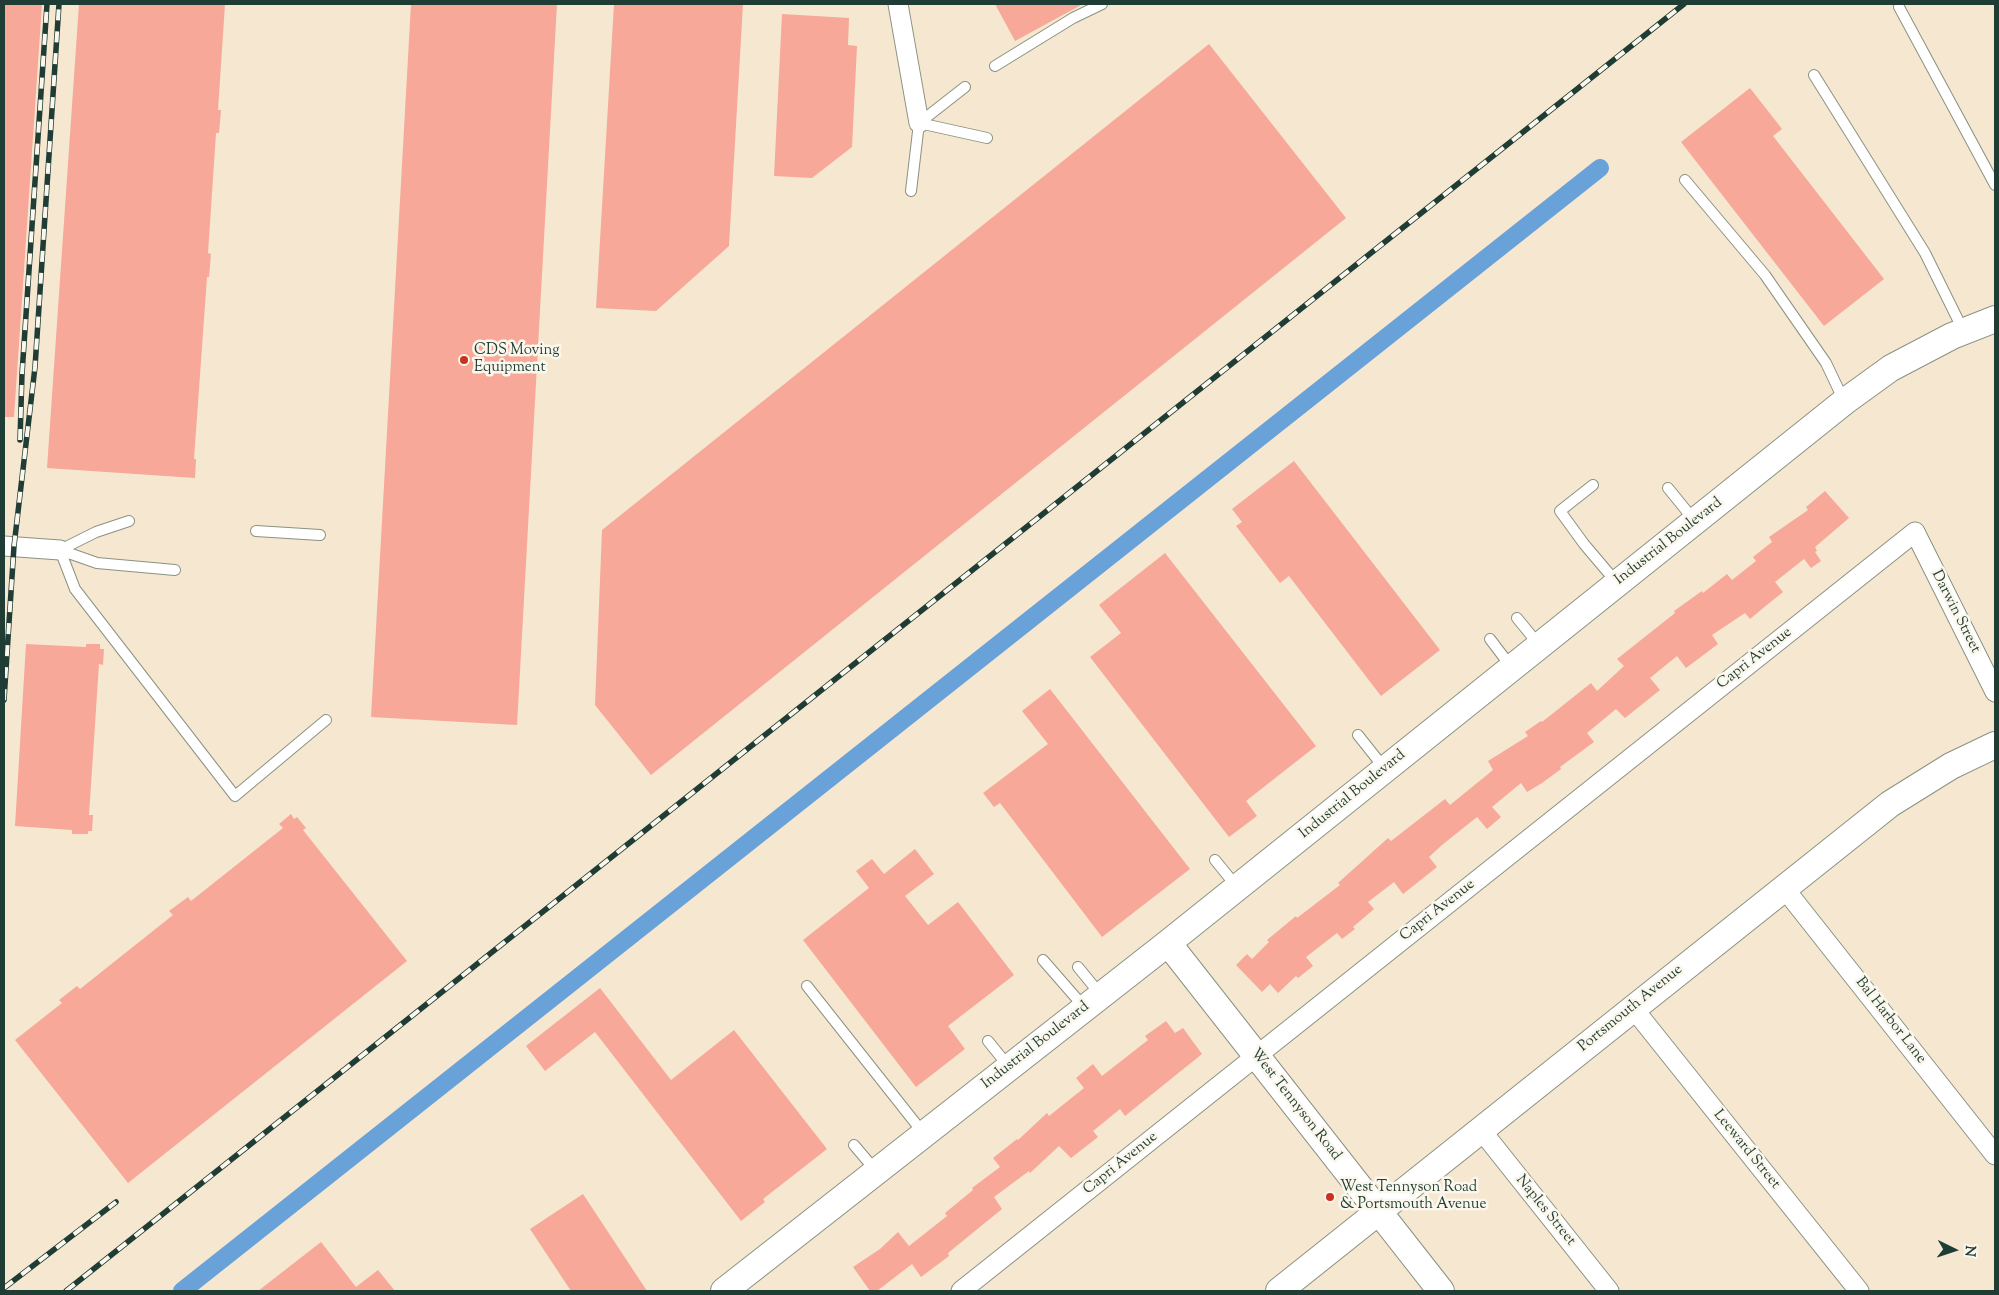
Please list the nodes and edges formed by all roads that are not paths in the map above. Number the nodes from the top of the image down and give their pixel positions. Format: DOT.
graph roads {
  1 [pos="898,4"];
  2 [pos="1102,4"];
  3 [pos="1899,7"];
  4 [pos="995,66"];
  5 [pos="1814,75"];
  6 [pos="965,87"];
  7 [pos="920,123"];
  8 [pos="987,138"];
  9 [pos="1685,180"];
  10 [pos="1995,185"];
  11 [pos="911,191"];
  12 [pos="1995,319"];
  13 [pos="1964,331"];
  14 [pos="1844,402"];
  15 [pos="1592,485"];
  16 [pos="1668,488"];
  17 [pos="129,521"];
  18 [pos="1695,522"];
  19 [pos="256,531"];
  20 [pos="1915,532"];
  21 [pos="320,535"];
  22 [pos="4,546"];
  23 [pos="60,550"];
  24 [pos="175,570"];
  25 [pos="1617,583"];
  26 [pos="1517,618"];
  27 [pos="1490,639"];
  28 [pos="1540,646"];
  29 [pos="1512,668"];
  30 [pos="1995,692"];
  31 [pos="326,720"];
  32 [pos="1358,735"];
  33 [pos="1995,745"];
  34 [pos="1385,769"];
  35 [pos="1215,860"];
  36 [pos="1237,887"];
  37 [pos="1784,888"];
  38 [pos="1168,943"];
  39 [pos="1043,960"];
  40 [pos="1078,967"];
  41 [pos="807,986"];
  42 [pos="1093,1001"];
  43 [pos="1633,1008"];
  44 [pos="988,1041"];
  45 [pos="1256,1055"];
  46 [pos="1009,1067"];
  47 [pos="1481,1130"];
  48 [pos="924,1134"];
  49 [pos="854,1145"];
  50 [pos="1995,1155"];
  51 [pos="876,1172"];
  52 [pos="1378,1211"];
  53 [pos="724,1291"];
  54 [pos="961,1291"];
  55 [pos="1279,1291"];
  56 [pos="1441,1291"];
  57 [pos="1609,1291"];
  58 [pos="1859,1291"];
  1 -- 7 [label="street"];
  2 -- 4 [label="lane"];
  3 -- 10 [label="lane"];
  5 -- 13 [label="lane"];
  6 -- 7 [label="lane"];
  7 -- 8 [label="lane"];
  7 -- 11 [label="lane"];
  9 -- 14 [label="lane"];
  12 -- 13 [label="main road, Industrial Boulevard"];
  13 -- 14 [label="main road, Industrial Boulevard"];
  14 -- 18 [label="main road, Industrial Boulevard"];
  15 -- 25 [label="lane"];
  16 -- 18 [label="lane"];
  17 -- 23 [label="lane"];
  18 -- 25 [label="main road, Industrial Boulevard"];
  19 -- 21 [label="lane"];
  20 -- 30 [label="street, Darwin Street"];
  20 -- 45 [label="street, Capri Avenue"];
  22 -- 23 [label="street"];
  23 -- 24 [label="lane"];
  23 -- 31 [label="lane"];
  25 -- 28 [label="main road, Industrial Boulevard"];
  26 -- 28 [label="lane"];
  27 -- 29 [label="lane"];
  28 -- 29 [label="main road, Industrial Boulevard"];
  29 -- 34 [label="main road, Industrial Boulevard"];
  32 -- 34 [label="lane"];
  33 -- 37 [label="main road, Portsmouth Avenue"];
  34 -- 36 [label="main road, Industrial Boulevard"];
  35 -- 36 [label="lane"];
  36 -- 38 [label="main road, Industrial Boulevard"];
  37 -- 43 [label="main road, Portsmouth Avenue"];
  37 -- 50 [label="street, Bal Harbor Lane"];
  38 -- 42 [label="main road, Industrial Boulevard"];
  38 -- 45 [label="main road, West Tennyson Road"];
  39 -- 42 [label="lane"];
  40 -- 42 [label="lane"];
  41 -- 48 [label="lane"];
  42 -- 46 [label="main road, Industrial Boulevard"];
  43 -- 47 [label="main road, Portsmouth Avenue"];
  43 -- 58 [label="street, Leeward Street"];
  44 -- 46 [label="lane"];
  45 -- 52 [label="main road, West Tennyson Road"];
  45 -- 54 [label="street, Capri Avenue"];
  46 -- 48 [label="main road, Industrial Boulevard"];
  47 -- 52 [label="main road, Portsmouth Avenue"];
  47 -- 57 [label="street, Naples Street"];
  48 -- 51 [label="main road, Industrial Boulevard"];
  49 -- 51 [label="lane"];
  51 -- 53 [label="main road, Industrial Boulevard"];
  52 -- 55 [label="main road, Portsmouth Avenue"];
  52 -- 56 [label="main road, West Tennyson Road"];
}
